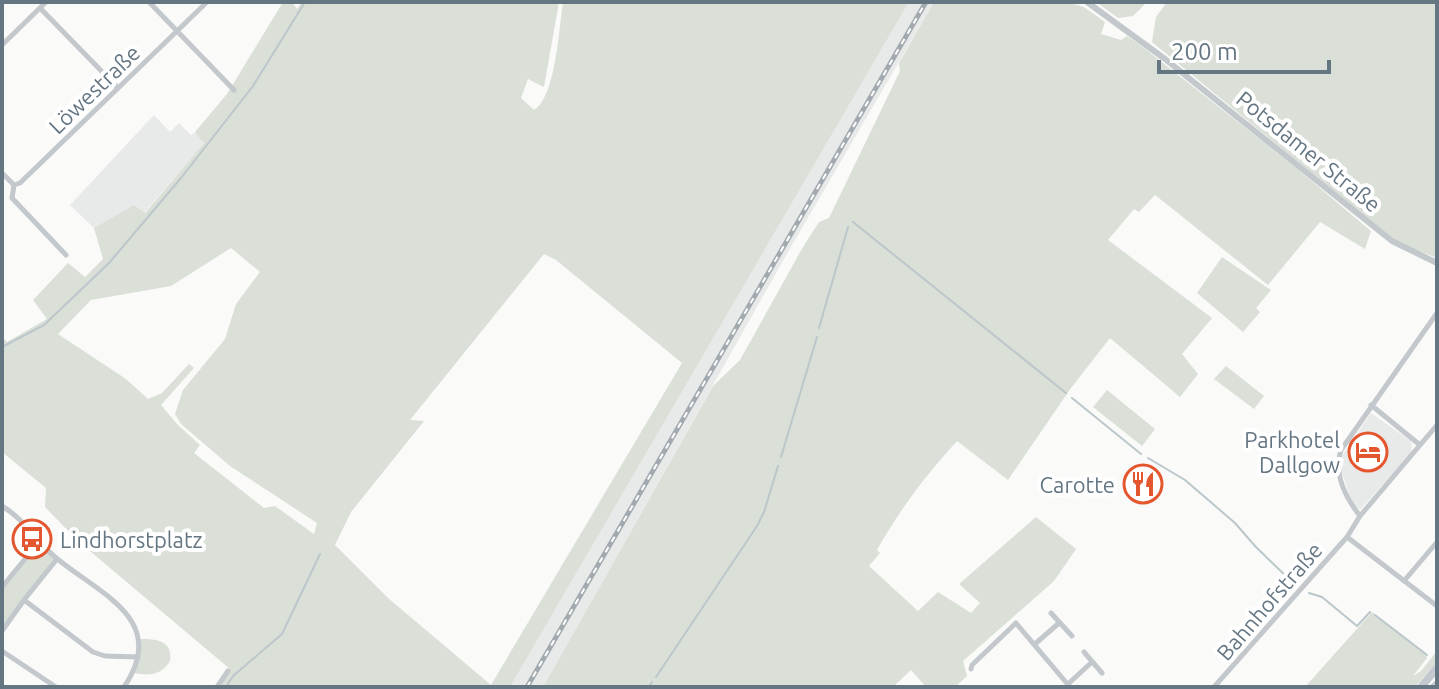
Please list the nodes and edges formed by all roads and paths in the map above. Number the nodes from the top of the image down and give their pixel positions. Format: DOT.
graph roads {
  1 [pos="149,2"];
  2 [pos="207,2"];
  3 [pos="1087,2"];
  4 [pos="41,5"];
  5 [pos="177,31"];
  6 [pos="2,45"];
  7 [pos="117,87"];
  8 [pos="234,90"];
  9 [pos="2,173"];
  10 [pos="14,185"];
  11 [pos="66,255"];
  12 [pos="1437,263"];
  13 [pos="1437,313"];
  14 [pos="1371,405"];
  15 [pos="1437,425"];
  16 [pos="1420,445"];
  17 [pos="2,506"];
  18 [pos="1360,516"];
  19 [pos="1347,537"];
  20 [pos="39,542"];
  21 [pos="1437,542"];
  22 [pos="58,559"];
  23 [pos="1404,581"];
  24 [pos="3,584"];
  25 [pos="24,600"];
  26 [pos="1437,606"];
  27 [pos="1051,613"];
  28 [pos="1059,623"];
  29 [pos="2,631"];
  30 [pos="1072,636"];
  31 [pos="1035,644"];
  32 [pos="2,651"];
  33 [pos="1084,652"];
  34 [pos="138,657"];
  35 [pos="1092,662"];
  36 [pos="1437,668"];
  37 [pos="971,669"];
  38 [pos="228,671"];
  39 [pos="1102,673"];
  40 [pos="1069,686"];
  41 [pos="56,687"];
  42 [pos="124,687"];
  43 [pos="217,687"];
  44 [pos="1214,687"];
  45 [pos="1421,687"];
  1 -- 5 [label="street"];
  2 -- 5 [label="street, Löwestraße"];
  3 -- 12 [label="street, Potsdamer Straße"];
  4 -- 6 [label="street"];
  4 -- 7 [label="street"];
  5 -- 7 [label="street, Löwestraße"];
  5 -- 8 [label="street"];
  7 -- 10 [label="street, Löwestraße"];
  9 -- 10 [label="street"];
  10 -- 11 [label="street"];
  13 -- 14 [label="street"];
  14 -- 16 [label="street"];
  14 -- 18 [label="street"];
  15 -- 16 [label="street, Bahnhofstraße"];
  16 -- 18 [label="street, Bahnhofstraße"];
  17 -- 20 [label="street"];
  18 -- 19 [label="street, Bahnhofstraße"];
  19 -- 23 [label="street"];
  19 -- 44 [label="street, Bahnhofstraße"];
  20 -- 22 [label="street"];
  20 -- 24 [label="street"];
  21 -- 23 [label="street"];
  22 -- 25 [label="street"];
  22 -- 34 [label="street"];
  23 -- 26 [label="street"];
  25 -- 29 [label="street"];
  25 -- 34 [label="street"];
  27 -- 28 [label="street"];
  28 -- 30 [label="street"];
  28 -- 31 [label="street"];
  31 -- 37 [label="street"];
  31 -- 40 [label="street"];
  32 -- 41 [label="street"];
  33 -- 35 [label="street"];
  34 -- 42 [label="street"];
  35 -- 39 [label="street"];
  35 -- 40 [label="street"];
  36 -- 45 [label="highway"];
  38 -- 43 [label="street"];
}
